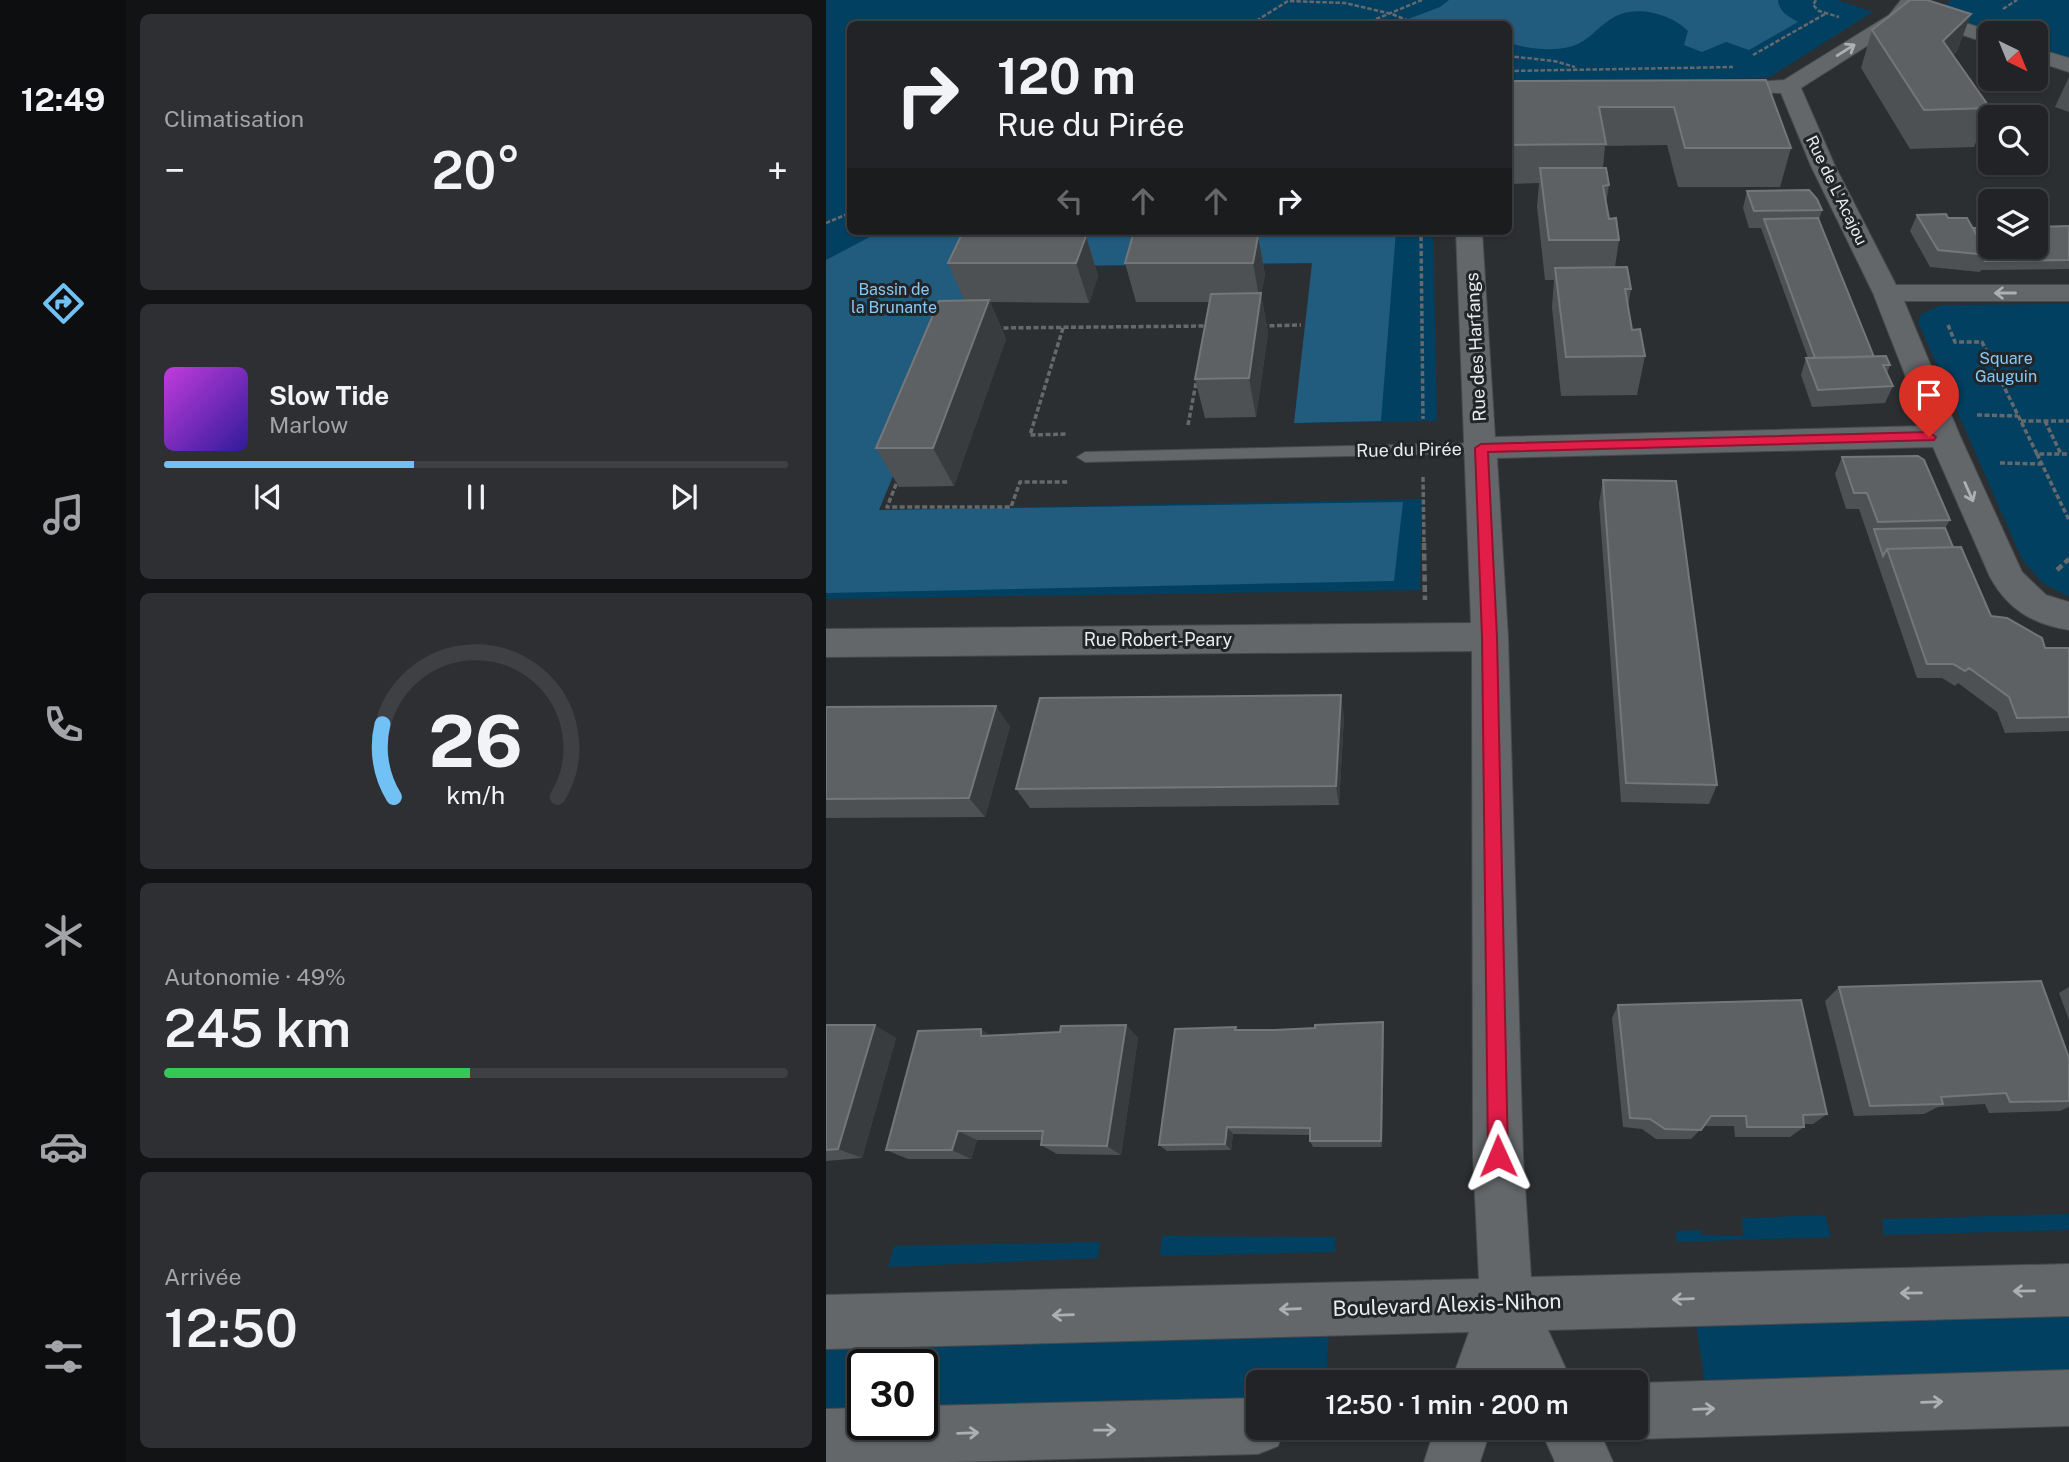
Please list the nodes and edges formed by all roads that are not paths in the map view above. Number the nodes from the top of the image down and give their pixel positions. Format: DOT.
graph roads {
  1 [pos="1900,4"];
  2 [pos="1978,33"];
  3 [pos="2048,58"];
  4 [pos="2069,65"];
  5 [pos="1788,86"];
  6 [pos="1744,87"];
  7 [pos="1469,235"];
  8 [pos="1887,293"];
  9 [pos="2069,293"];
  10 [pos="1955,426"];
  11 [pos="1481,448"];
  12 [pos="1085,457"];
  13 [pos="2069,616"];
  14 [pos="1490,637"];
  15 [pos="826,643"];
  16 [pos="2069,1290"];
  17 [pos="1506,1303"];
  18 [pos="826,1322"];
  19 [pos="1482,1370"];
  20 [pos="1539,1370"];
  21 [pos="2069,1398"];
  22 [pos="1648,1411"];
  23 [pos="1246,1426"];
  24 [pos="826,1437"];
  25 [pos="1459,1440"];
  26 [pos="1574,1440"];
  27 [pos="1452,1462"];
  28 [pos="1585,1462"];
  1 -- 2 [label="street"];
  5 -- 1 [label="street, one-way"];
  3 -- 4 [label="street"];
  5 -- 6 [label="street"];
  5 -- 8 [label="street, Rue de L'Acajou"];
  7 -- 11 [label="street, Rue des Harfangs"];
  9 -- 8 [label="street, one-way"];
  8 -- 10 [label="street, Rue de L'Acajou"];
  10 -- 11 [label="street, Rue du Pirée"];
  10 -- 13 [label="street, Rue de L'Acajou, one-way"];
  11 -- 12 [label="lane, Rue du Pirée"];
  11 -- 14 [label="street, Rue des Harfangs"];
  14 -- 15 [label="street, Rue Robert-Peary"];
  14 -- 17 [label="street, Rue des Harfangs"];
  16 -- 17 [label="street, Boulevard Alexis-Nihon, one-way"];
  17 -- 18 [label="street, Boulevard Alexis-Nihon, one-way"];
  17 -- 19 [label="street, Rue des Harfangs"];
  17 -- 20 [label="street, Rue des Harfangs"];
  22 -- 21 [label="street, one-way"];
  24 -- 23 [label="street, one-way"];
  25 -- 27 [label="street"];
  26 -- 28 [label="street"];
}
